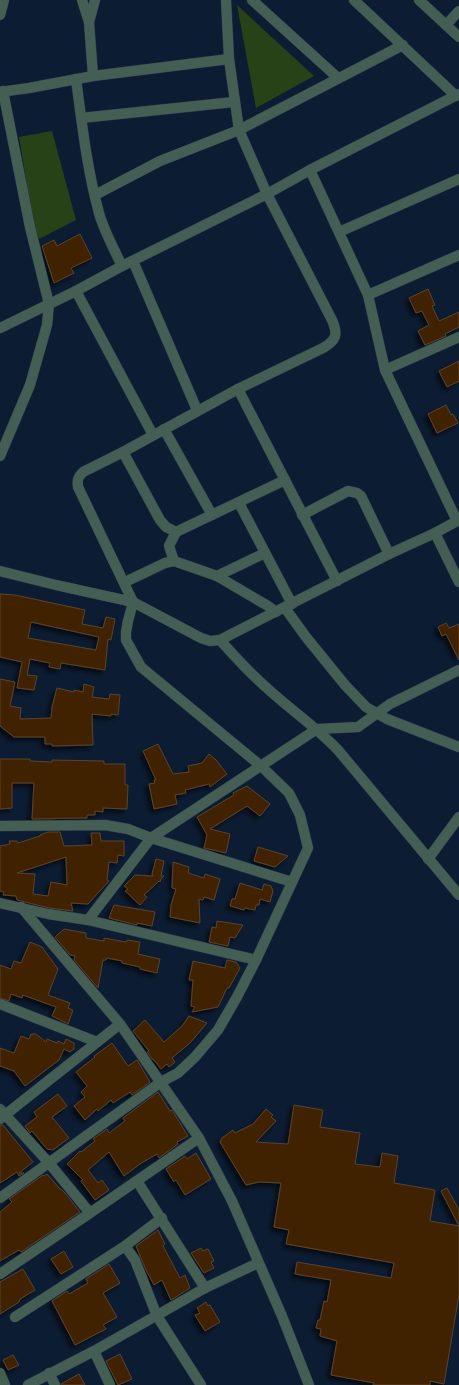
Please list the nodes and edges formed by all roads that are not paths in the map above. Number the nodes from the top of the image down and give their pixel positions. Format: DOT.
graph roads {
  1 [pos="4,0"];
  2 [pos="82,0"];
  3 [pos="95,0"];
  4 [pos="226,0"];
  5 [pos="252,0"];
  6 [pos="354,0"];
  7 [pos="419,0"];
  8 [pos="459,11"];
  9 [pos="0,15"];
  10 [pos="89,22"];
  11 [pos="446,25"];
  12 [pos="459,37"];
  13 [pos="404,45"];
  14 [pos="229,59"];
  15 [pos="93,76"];
  16 [pos="338,78"];
  17 [pos="76,79"];
  18 [pos="2,91"];
  19 [pos="458,95"];
  20 [pos="234,102"];
  21 [pos="82,118"];
  22 [pos="239,130"];
  23 [pos="310,170"];
  24 [pos="459,178"];
  25 [pos="267,194"];
  26 [pos="95,195"];
  27 [pos="339,232"];
  28 [pos="459,255"];
  29 [pos="133,261"];
  30 [pos="122,266"];
  31 [pos="76,291"];
  32 [pos="368,295"];
  33 [pos="49,304"];
  34 [pos="0,328"];
  35 [pos="459,337"];
  36 [pos="385,370"];
  37 [pos="238,389"];
  38 [pos="197,410"];
  39 [pos="164,429"];
  40 [pos="152,435"];
  41 [pos="122,452"];
  42 [pos="0,456"];
  43 [pos="285,480"];
  44 [pos="239,503"];
  45 [pos="212,515"];
  46 [pos="302,515"];
  47 [pos="458,520"];
  48 [pos="176,532"];
  49 [pos="436,533"];
  50 [pos="265,553"];
  51 [pos="389,554"];
  52 [pos="174,561"];
  53 [pos="0,571"];
  54 [pos="217,576"];
  55 [pos="337,581"];
  56 [pos="125,582"];
  57 [pos="459,582"];
  58 [pos="133,602"];
  59 [pos="284,608"];
  60 [pos="220,640"];
  61 [pos="459,670"];
  62 [pos="377,713"];
  63 [pos="317,729"];
  64 [pos="459,747"];
  65 [pos="261,766"];
  66 [pos="459,817"];
  67 [pos="0,826"];
  68 [pos="151,838"];
  69 [pos="428,859"];
  70 [pos="292,882"];
  71 [pos="459,895"];
  72 [pos="0,903"];
  73 [pos="21,907"];
  74 [pos="88,920"];
  75 [pos="256,960"];
  76 [pos="0,1004"];
  77 [pos="120,1024"];
  78 [pos="97,1042"];
  79 [pos="161,1082"];
  80 [pos="2,1114"];
  81 [pos="199,1138"];
  82 [pos="49,1163"];
  83 [pos="137,1181"];
  84 [pos="0,1198"];
  85 [pos="90,1213"];
  86 [pos="162,1218"];
  87 [pos="125,1246"];
  88 [pos="258,1263"];
  89 [pos="0,1274"];
  90 [pos="205,1288"];
  91 [pos="157,1316"];
  92 [pos="15,1317"];
  93 [pos="94,1351"];
  94 [pos="0,1373"];
  95 [pos="49,1373"];
  96 [pos="5,1385"];
  97 [pos="28,1385"];
  98 [pos="55,1385"];
  99 [pos="110,1385"];
  100 [pos="201,1385"];
  101 [pos="309,1385"];
  1 -- 9 [label="street"];
  2 -- 10 [label="street"];
  3 -- 10 [label="street"];
  4 -- 14 [label="street"];
  5 -- 16 [label="street"];
  6 -- 13 [label="street"];
  7 -- 11 [label="street"];
  8 -- 11 [label="street"];
  10 -- 15 [label="street"];
  11 -- 12 [label="street"];
  13 -- 16 [label="street"];
  13 -- 19 [label="street"];
  14 -- 15 [label="street"];
  14 -- 20 [label="street"];
  15 -- 17 [label="street"];
  16 -- 22 [label="street"];
  17 -- 18 [label="street"];
  17 -- 21 [label="street"];
  18 -- 33 [label="street"];
  19 -- 23 [label="street"];
  20 -- 21 [label="street"];
  20 -- 22 [label="street"];
  21 -- 26 [label="street"];
  22 -- 25 [label="street"];
  22 -- 26 [label="street"];
  23 -- 25 [label="street"];
  23 -- 27 [label="street"];
  24 -- 27 [label="street"];
  25 -- 29 [label="street"];
  25 -- 37 [label="street"];
  26 -- 30 [label="street"];
  27 -- 32 [label="street"];
  28 -- 32 [label="street"];
  29 -- 30 [label="street"];
  29 -- 38 [label="street"];
  30 -- 31 [label="street"];
  31 -- 33 [label="street"];
  31 -- 40 [label="street"];
  32 -- 36 [label="street"];
  33 -- 34 [label="street"];
  33 -- 42 [label="street"];
  35 -- 36 [label="street"];
  36 -- 47 [label="street"];
  37 -- 38 [label="street"];
  37 -- 43 [label="street"];
  38 -- 39 [label="street"];
  39 -- 40 [label="street"];
  39 -- 45 [label="street"];
  40 -- 41 [label="street"];
  41 -- 48 [label="street"];
  41 -- 56 [label="street"];
  43 -- 44 [label="street"];
  43 -- 46 [label="street"];
  44 -- 45 [label="street"];
  44 -- 50 [label="street"];
  45 -- 48 [label="street"];
  46 -- 51 [label="street"];
  46 -- 55 [label="street"];
  47 -- 49 [label="street"];
  48 -- 52 [label="street"];
  49 -- 51 [label="street"];
  49 -- 57 [label="street"];
  50 -- 54 [label="street"];
  50 -- 59 [label="street"];
  51 -- 55 [label="street"];
  52 -- 54 [label="street"];
  52 -- 56 [label="street"];
  53 -- 58 [label="street"];
  54 -- 59 [label="street"];
  55 -- 59 [label="street"];
  56 -- 58 [label="street"];
  58 -- 60 [label="street"];
  58 -- 65 [label="street"];
  59 -- 60 [label="street"];
  59 -- 62 [label="street"];
  60 -- 63 [label="street"];
  61 -- 62 [label="street"];
  62 -- 63 [label="street"];
  62 -- 64 [label="street"];
  63 -- 65 [label="street"];
  63 -- 69 [label="street"];
  65 -- 68 [label="street"];
  65 -- 70 [label="street"];
  66 -- 69 [label="street"];
  67 -- 68 [label="street"];
  68 -- 70 [label="street"];
  68 -- 74 [label="street"];
  69 -- 71 [label="street"];
  70 -- 75 [label="street"];
  72 -- 73 [label="street"];
  73 -- 74 [label="street"];
  73 -- 77 [label="street"];
  74 -- 75 [label="street"];
  75 -- 79 [label="street"];
  76 -- 78 [label="street"];
  77 -- 78 [label="street"];
  77 -- 79 [label="street"];
  78 -- 80 [label="street"];
  79 -- 81 [label="street"];
  79 -- 82 [label="street"];
  80 -- 82 [label="street"];
  81 -- 83 [label="street"];
  81 -- 88 [label="street"];
  82 -- 84 [label="street"];
  82 -- 85 [label="street"];
  83 -- 85 [label="street"];
  83 -- 86 [label="street"];
  85 -- 89 [label="street"];
  86 -- 87 [label="street"];
  86 -- 90 [label="street"];
  87 -- 91 [label="street"];
  87 -- 92 [label="street"];
  88 -- 90 [label="street"];
  88 -- 101 [label="street"];
  90 -- 91 [label="street"];
  91 -- 93 [label="street"];
  91 -- 100 [label="street"];
  93 -- 95 [label="street"];
  93 -- 99 [label="street"];
  94 -- 96 [label="street"];
  95 -- 97 [label="street"];
  95 -- 98 [label="street"];
}
